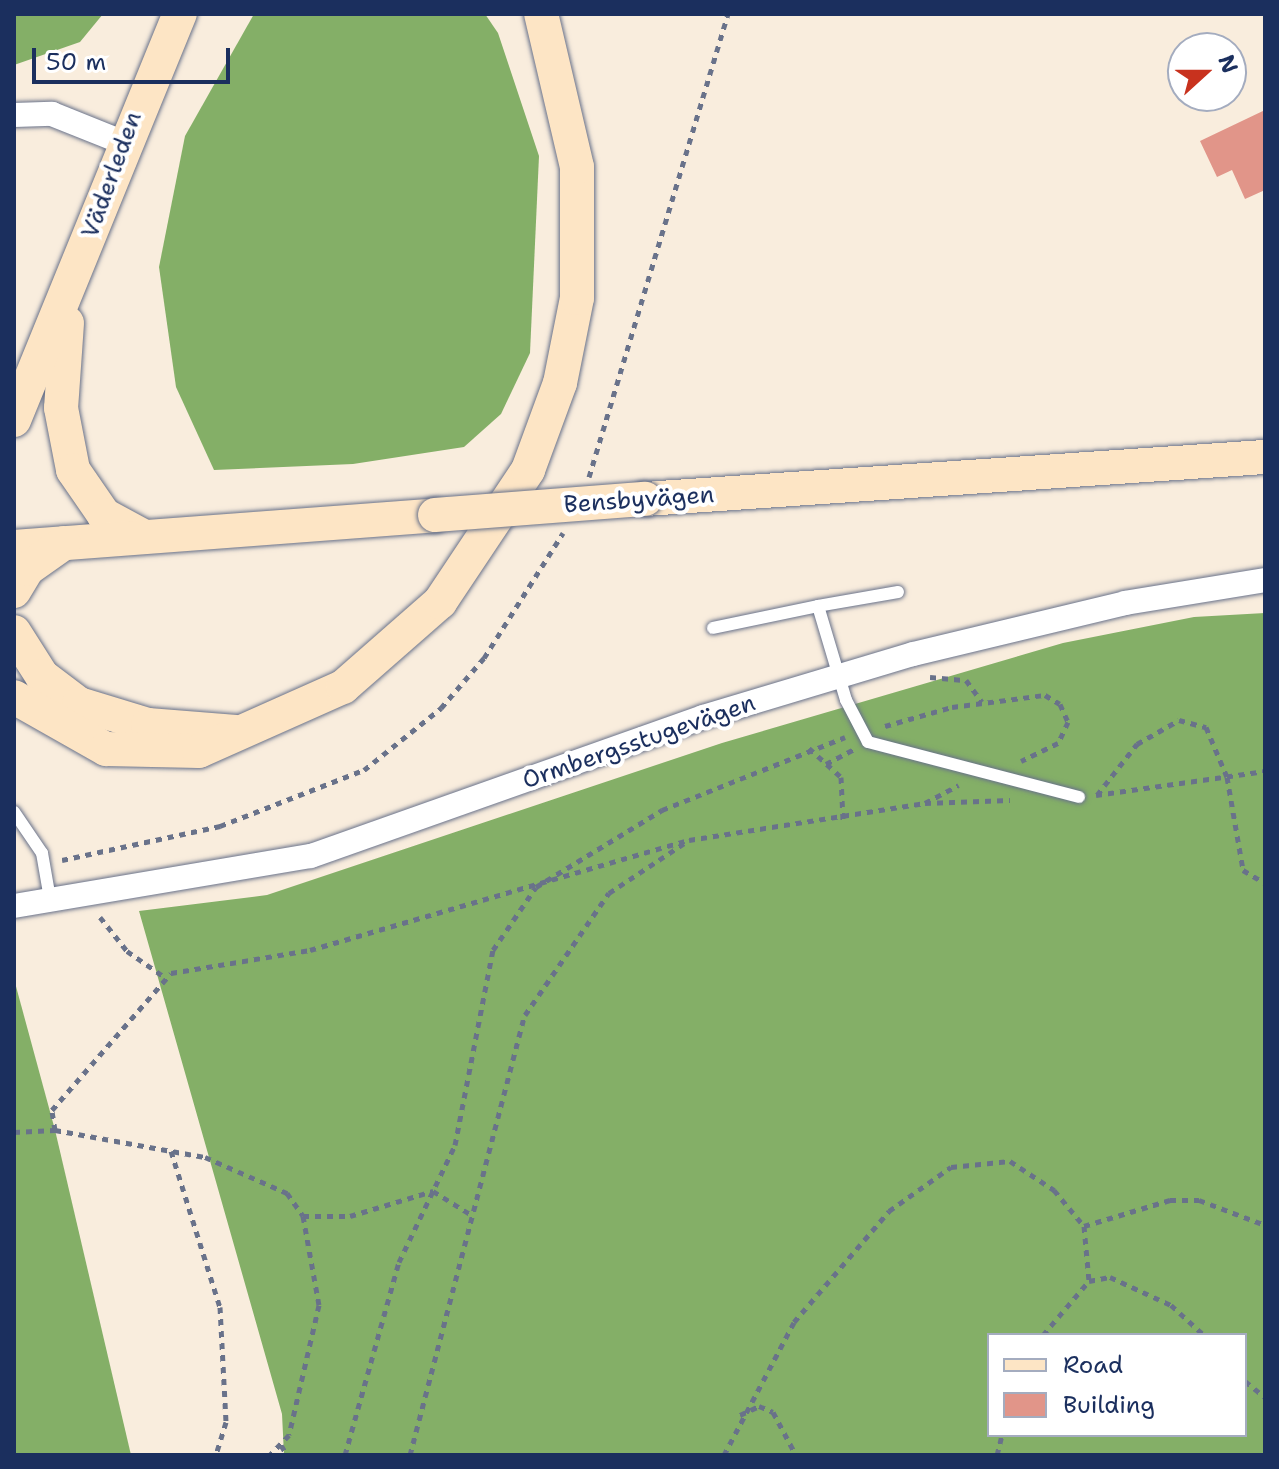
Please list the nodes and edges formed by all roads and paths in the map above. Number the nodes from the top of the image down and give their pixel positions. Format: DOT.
graph roads {
  1 [pos="180,14"];
  2 [pos="537,22"];
  3 [pos="14,115"];
  4 [pos="122,142"];
  5 [pos="69,293"];
  6 [pos="14,420"];
  7 [pos="1265,457"];
  8 [pos="143,536"];
  9 [pos="68,542"];
  10 [pos="14,547"];
  11 [pos="1265,580"];
  12 [pos="14,591"];
  13 [pos="898,592"];
  14 [pos="818,606"];
  15 [pos="713,628"];
  16 [pos="14,632"];
  17 [pos="839,676"];
  18 [pos="925,676"];
  19 [pos="14,697"];
  20 [pos="982,702"];
  21 [pos="236,732"];
  22 [pos="865,737"];
  23 [pos="809,748"];
  24 [pos="826,764"];
  25 [pos="979,775"];
  26 [pos="1097,795"];
  27 [pos="1079,797"];
  28 [pos="14,812"];
  29 [pos="843,820"];
  30 [pos="689,840"];
  31 [pos="1265,883"];
  32 [pos="536,887"];
  33 [pos="85,893"];
  34 [pos="50,899"];
  35 [pos="14,906"];
  36 [pos="166,978"];
  37 [pos="55,1130"];
  38 [pos="14,1132"];
  39 [pos="171,1151"];
  40 [pos="433,1191"];
  41 [pos="470,1214"];
  42 [pos="303,1216"];
  43 [pos="1265,1225"];
  44 [pos="1084,1226"];
  45 [pos="1089,1281"];
  46 [pos="1045,1333"];
  47 [pos="1201,1333"];
  48 [pos="1247,1383"];
  49 [pos="1265,1397"];
  50 [pos="739,1415"];
  51 [pos="281,1445"];
  52 [pos="216,1455"];
  53 [pos="270,1455"];
  54 [pos="287,1455"];
  55 [pos="345,1455"];
  56 [pos="410,1455"];
  57 [pos="724,1455"];
  58 [pos="796,1455"];
  1 -- 4 [label="main road, Väderleden"];
  2 -- 21 [label="main road"];
  3 -- 4 [label="street"];
  4 -- 5 [label="main road, Väderleden"];
  5 -- 6 [label="main road, Väderleden"];
  5 -- 8 [label="main road, Väderleden"];
  7 -- 8 [label="main road, Bensbyvägen, bridge"];
  8 -- 9 [label="main road, Bensbyvägen"];
  9 -- 10 [label="main road, Bensbyvägen"];
  9 -- 12 [label="main road"];
  11 -- 17 [label="street, Ormbergsstugevägen"];
  13 -- 14 [label="lane"];
  14 -- 15 [label="lane"];
  14 -- 17 [label="lane"];
  16 -- 21 [label="main road"];
  17 -- 22 [label="lane"];
  17 -- 33 [label="street, Ormbergsstugevägen"];
  18 -- 20 [label="path"];
  19 -- 21 [label="main road"];
  20 -- 22 [label="path"];
  20 -- 25 [label="path"];
  22 -- 23 [label="path"];
  22 -- 24 [label="path"];
  22 -- 25 [label="lane"];
  23 -- 24 [label="path"];
  23 -- 32 [label="path"];
  24 -- 29 [label="path"];
  25 -- 27 [label="lane"];
  25 -- 29 [label="path"];
  26 -- 31 [label="path"];
  28 -- 34 [label="lane"];
  29 -- 30 [label="path"];
  30 -- 32 [label="path"];
  30 -- 41 [label="path"];
  32 -- 36 [label="path"];
  32 -- 40 [label="path"];
  33 -- 34 [label="street, Ormbergsstugevägen"];
  33 -- 36 [label="path"];
  34 -- 35 [label="street, Ormbergsstugevägen"];
  36 -- 37 [label="path"];
  37 -- 38 [label="path"];
  37 -- 39 [label="path"];
  39 -- 42 [label="path"];
  39 -- 52 [label="path"];
  40 -- 41 [label="path"];
  40 -- 42 [label="path"];
  40 -- 55 [label="path"];
  41 -- 56 [label="path"];
  42 -- 51 [label="path"];
  43 -- 44 [label="path"];
  44 -- 45 [label="path"];
  44 -- 50 [label="path"];
  45 -- 46 [label="path"];
  45 -- 47 [label="path"];
  48 -- 49 [label="path"];
  50 -- 57 [label="path"];
  50 -- 58 [label="path"];
  51 -- 53 [label="path"];
  51 -- 54 [label="path"];
}
